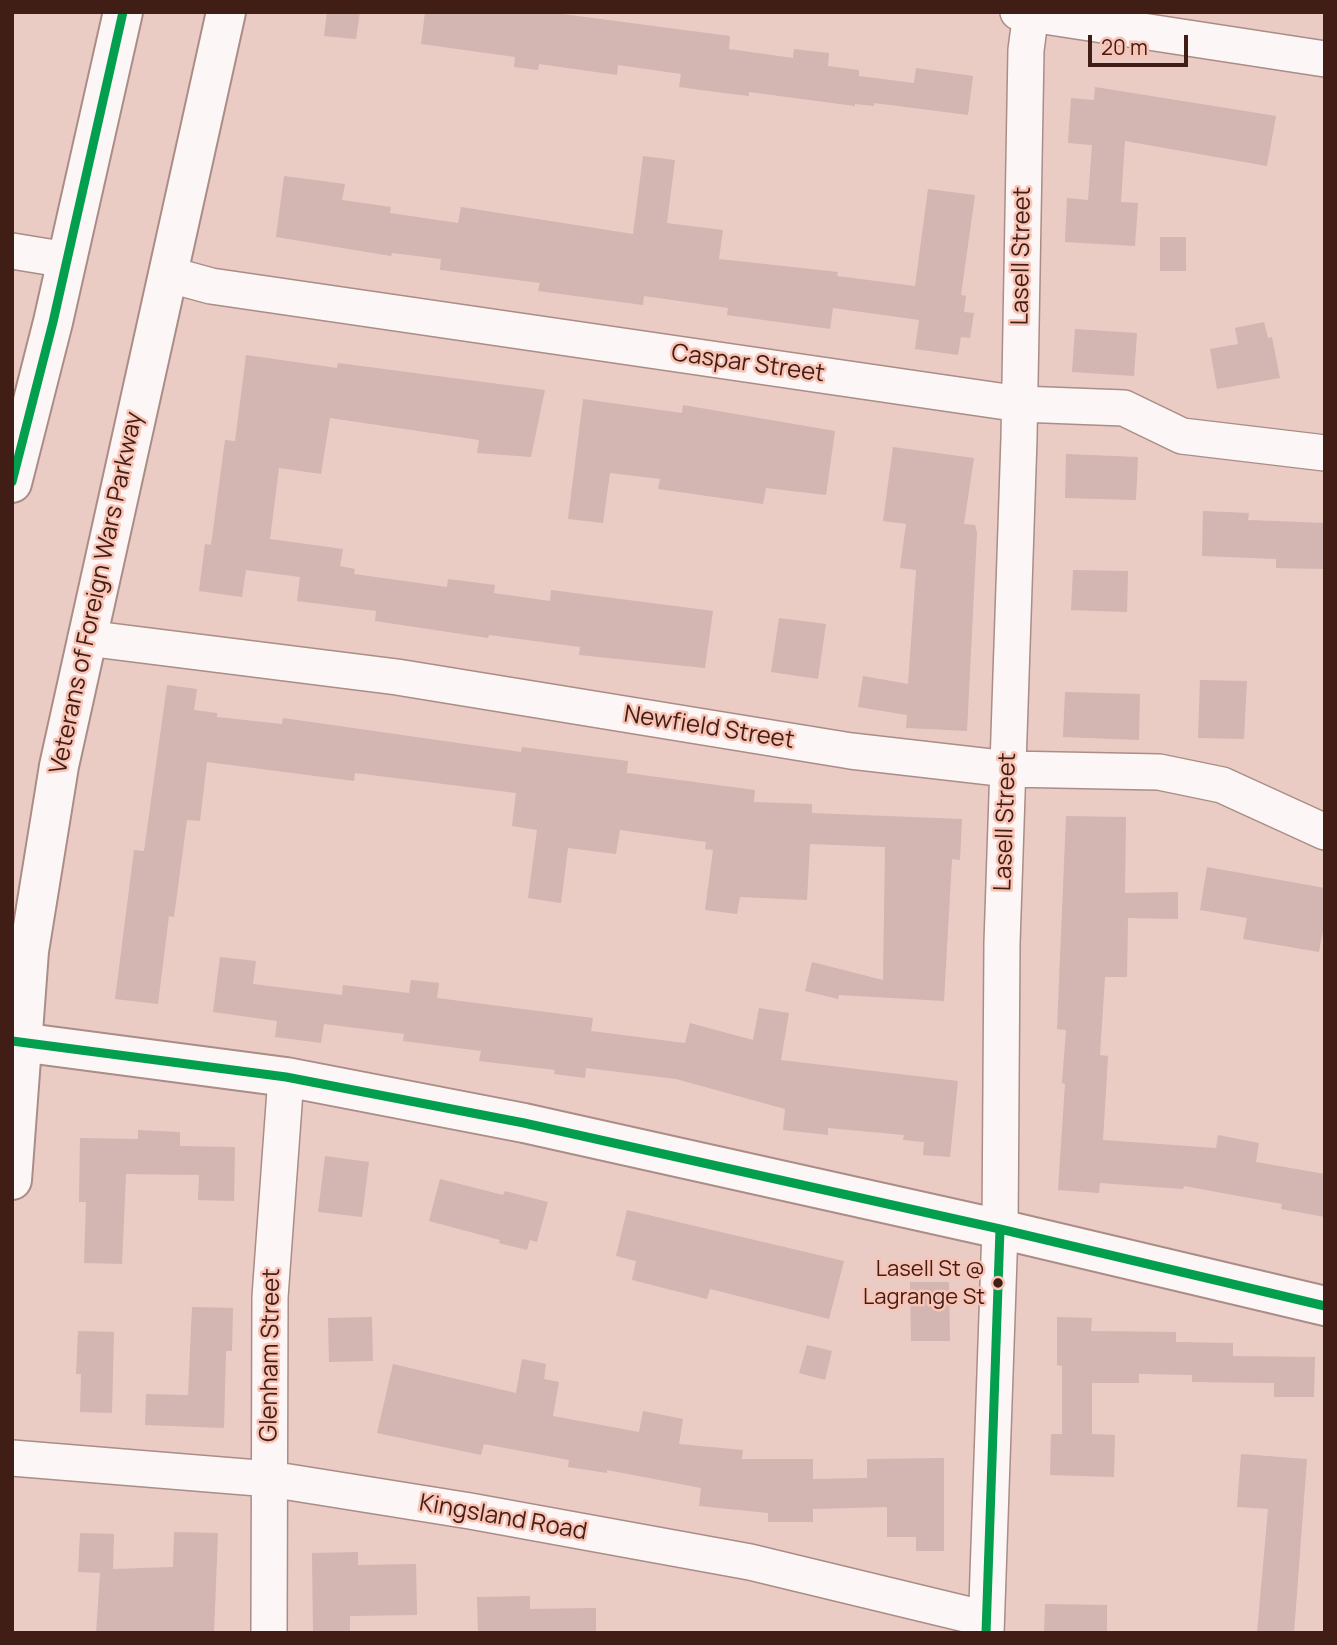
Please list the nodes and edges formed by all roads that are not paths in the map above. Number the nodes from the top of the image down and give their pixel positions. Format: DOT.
graph roads {
  1 [pos="123,12"];
  2 [pos="226,12"];
  3 [pos="1027,13"];
  4 [pos="1325,59"];
  5 [pos="12,251"];
  6 [pos="67,260"];
  7 [pos="167,274"];
  8 [pos="1020,404"];
  9 [pos="1325,453"];
  10 [pos="12,483"];
  11 [pos="86,638"];
  12 [pos="1008,769"];
  13 [pos="1325,832"];
  14 [pos="17,1042"];
  15 [pos="286,1077"];
  16 [pos="12,1180"];
  17 [pos="1000,1228"];
  18 [pos="1325,1306"];
  19 [pos="12,1458"];
  20 [pos="270,1479"];
  21 [pos="986,1626"];
  22 [pos="269,1633"];
  1 -- 6 [label="main road"];
  2 -- 7 [label="main road, Veterans of Foreign Wars Parkway"];
  3 -- 4 [label="street"];
  3 -- 8 [label="street, Lasell Street"];
  5 -- 6 [label="street"];
  6 -- 10 [label="main road"];
  7 -- 8 [label="street, Caspar Street"];
  7 -- 11 [label="main road, Veterans of Foreign Wars Parkway"];
  8 -- 9 [label="street, Caspar Street"];
  8 -- 12 [label="street, Lasell Street"];
  11 -- 12 [label="street, Newfield Street"];
  11 -- 14 [label="main road, Veterans of Foreign Wars Parkway"];
  12 -- 13 [label="street, Newfield Street"];
  12 -- 17 [label="street, Lasell Street"];
  14 -- 15 [label="main road"];
  14 -- 16 [label="main road, Veterans of Foreign Wars Parkway"];
  15 -- 17 [label="main road"];
  15 -- 20 [label="street, Glenham Street"];
  17 -- 18 [label="main road"];
  17 -- 21 [label="street, Lasell Street"];
  19 -- 20 [label="street, Kingsland Road"];
  20 -- 21 [label="street, Kingsland Road"];
  20 -- 22 [label="street, Glenham Street"];
}
